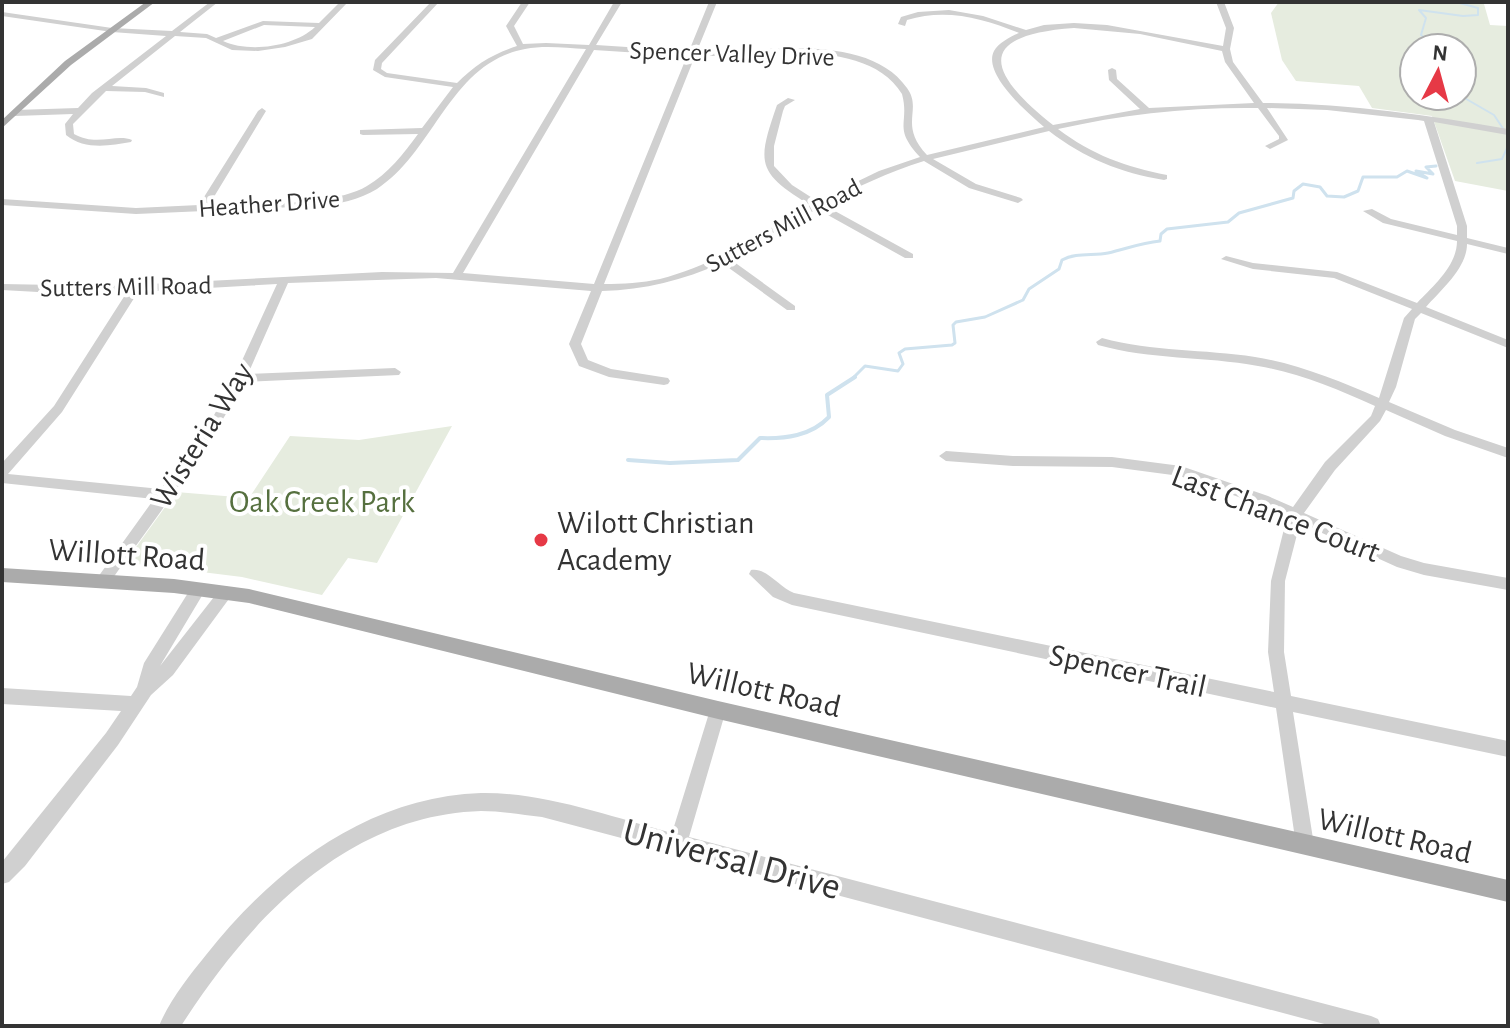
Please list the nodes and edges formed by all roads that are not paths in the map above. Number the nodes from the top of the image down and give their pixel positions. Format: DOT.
graph roads {
  1 [pos="151,2"];
  2 [pos="344,2"];
  3 [pos="435,2"];
  4 [pos="526,2"];
  5 [pos="618,2"];
  6 [pos="713,2"];
  7 [pos="1220,2"];
  8 [pos="211,3"];
  9 [pos="2,14"];
  10 [pos="902,24"];
  11 [pos="322,25"];
  12 [pos="112,30"];
  13 [pos="1024,32"];
  14 [pos="173,33"];
  15 [pos="217,40"];
  16 [pos="521,47"];
  17 [pos="592,48"];
  18 [pos="1226,49"];
  19 [pos="692,53"];
  20 [pos="1112,70"];
  21 [pos="460,86"];
  22 [pos="104,88"];
  23 [pos="161,95"];
  24 [pos="791,100"];
  25 [pos="1261,106"];
  26 [pos="80,111"];
  27 [pos="262,111"];
  28 [pos="1147,111"];
  29 [pos="15,113"];
  30 [pos="1428,118"];
  31 [pos="2,125"];
  32 [pos="1050,128"];
  33 [pos="423,131"];
  34 [pos="363,132"];
  35 [pos="1508,132"];
  36 [pos="128,140"];
  37 [pos="1270,146"];
  38 [pos="927,157"];
  39 [pos="1164,177"];
  40 [pos="1018,200"];
  41 [pos="2,202"];
  42 [pos="815,203"];
  43 [pos="202,208"];
  44 [pos="1368,211"];
  45 [pos="1464,240"];
  46 [pos="1508,251"];
  47 [pos="909,256"];
  48 [pos="1226,259"];
  49 [pos="724,260"];
  50 [pos="456,276"];
  51 [pos="284,281"];
  52 [pos="2,287"];
  53 [pos="597,287"];
  54 [pos="135,288"];
  55 [pos="1417,307"];
  56 [pos="791,308"];
  57 [pos="1102,342"];
  58 [pos="1508,344"];
  59 [pos="583,363"];
  60 [pos="571,369"];
  61 [pos="395,372"];
  62 [pos="240,378"];
  63 [pos="664,381"];
  64 [pos="1384,404"];
  65 [pos="1508,453"];
  66 [pos="946,456"];
  67 [pos="2,472"];
  68 [pos="2,478"];
  69 [pos="166,495"];
  70 [pos="1295,515"];
  71 [pos="756,574"];
  72 [pos="2,575"];
  73 [pos="103,581"];
  74 [pos="1508,584"];
  75 [pos="198,589"];
  76 [pos="226,592"];
  77 [pos="2,696"];
  78 [pos="141,697"];
  79 [pos="1283,702"];
  80 [pos="718,710"];
  81 [pos="1508,749"];
  82 [pos="678,844"];
  83 [pos="1305,845"];
  84 [pos="2,875"];
  85 [pos="1508,891"];
  86 [pos="169,1026"];
  87 [pos="1371,1026"];
  1 -- 12 [label="main road"];
  2 -- 11 [label="street"];
  3 -- 21 [label="street"];
  4 -- 16 [label="street"];
  5 -- 17 [label="street"];
  6 -- 19 [label="street"];
  7 -- 18 [label="street"];
  8 -- 14 [label="street"];
  9 -- 12 [label="street"];
  10 -- 13 [label="street"];
  11 -- 15 [label="street"];
  11 -- 15 [label="street"];
  12 -- 14 [label="street"];
  12 -- 29 [label="main road"];
  13 -- 18 [label="street"];
  13 -- 32 [label="street"];
  14 -- 15 [label="street"];
  14 -- 22 [label="street"];
  16 -- 17 [label="street, Spencer Valley Drive"];
  16 -- 21 [label="street, Heather Drive"];
  17 -- 19 [label="street, Spencer Valley Drive"];
  17 -- 50 [label="street"];
  18 -- 25 [label="street"];
  19 -- 38 [label="street, Spencer Valley Drive"];
  19 -- 53 [label="street"];
  20 -- 28 [label="street"];
  21 -- 33 [label="street, Heather Drive"];
  22 -- 23 [label="street"];
  22 -- 26 [label="street"];
  24 -- 42 [label="street"];
  25 -- 28 [label="street, Sutters Mill Road"];
  25 -- 30 [label="street, Sutters Mill Road"];
  25 -- 37 [label="street"];
  26 -- 29 [label="street"];
  26 -- 36 [label="street"];
  27 -- 43 [label="street"];
  28 -- 32 [label="street, Sutters Mill Road"];
  29 -- 31 [label="main road"];
  30 -- 35 [label="street, Sutters Mill Road"];
  30 -- 45 [label="street"];
  32 -- 38 [label="street, Sutters Mill Road"];
  32 -- 39 [label="street"];
  33 -- 34 [label="street"];
  33 -- 43 [label="street, Heather Drive"];
  38 -- 40 [label="street"];
  38 -- 42 [label="street, Sutters Mill Road"];
  41 -- 43 [label="street, Heather Drive"];
  42 -- 47 [label="street"];
  42 -- 49 [label="street, Sutters Mill Road"];
  44 -- 45 [label="street"];
  45 -- 46 [label="street"];
  45 -- 55 [label="street"];
  48 -- 55 [label="street"];
  49 -- 53 [label="street, Sutters Mill Road"];
  49 -- 56 [label="street"];
  50 -- 51 [label="street, Sutters Mill Road"];
  50 -- 53 [label="street, Sutters Mill Road"];
  51 -- 54 [label="street, Sutters Mill Road"];
  51 -- 62 [label="street, Wisteria Way"];
  52 -- 54 [label="street, Sutters Mill Road"];
  53 -- 59 [label="street"];
  54 -- 67 [label="street"];
  55 -- 58 [label="street"];
  55 -- 64 [label="street"];
  57 -- 64 [label="street"];
  59 -- 60 [label="street"];
  59 -- 63 [label="street"];
  61 -- 62 [label="street"];
  62 -- 69 [label="street, Wisteria Way"];
  64 -- 65 [label="street"];
  64 -- 70 [label="street"];
  66 -- 70 [label="street, Last Chance Court"];
  68 -- 69 [label="street"];
  69 -- 73 [label="street, Wisteria Way"];
  70 -- 74 [label="street, Last Chance Court"];
  70 -- 79 [label="street"];
  71 -- 79 [label="street, Spencer Trail"];
  72 -- 73 [label="main road, Willott Road"];
  73 -- 75 [label="main road, Willott Road"];
  75 -- 76 [label="main road, Willott Road"];
  75 -- 78 [label="street"];
  76 -- 78 [label="street"];
  76 -- 80 [label="main road, Willott Road"];
  77 -- 78 [label="street"];
  78 -- 84 [label="street"];
  79 -- 81 [label="street, Spencer Trail"];
  79 -- 83 [label="street"];
  80 -- 82 [label="street"];
  80 -- 83 [label="main road, Willott Road"];
  82 -- 86 [label="street, Universal Drive"];
  82 -- 87 [label="street, Universal Drive"];
  83 -- 85 [label="main road, Willott Road"];
}
